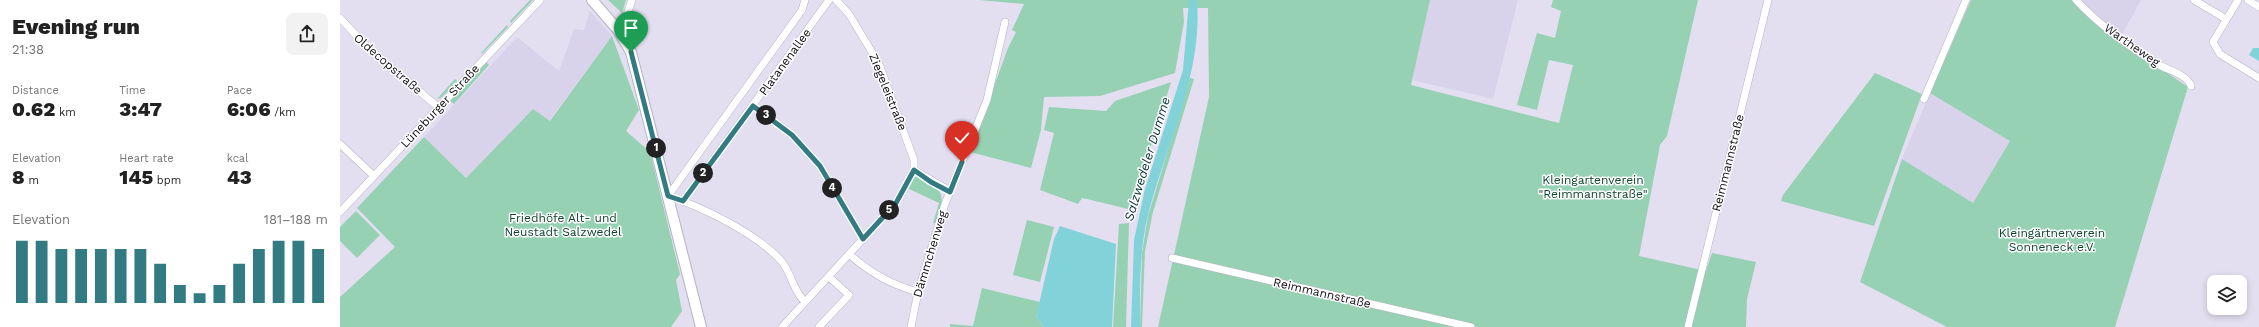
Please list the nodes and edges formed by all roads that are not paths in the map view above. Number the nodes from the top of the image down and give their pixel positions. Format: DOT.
graph roads {
  1 [pos="540,0"];
  2 [pos="592,0"];
  3 [pos="632,0"];
  4 [pos="805,0"];
  5 [pos="829,0"];
  6 [pos="836,0"];
  7 [pos="1768,0"];
  8 [pos="1966,0"];
  9 [pos="2076,0"];
  10 [pos="2194,0"];
  11 [pos="2238,0"];
  12 [pos="2248,0"];
  13 [pos="2259,7"];
  14 [pos="340,18"];
  15 [pos="2226,19"];
  16 [pos="1005,22"];
  17 [pos="618,30"];
  18 [pos="2259,78"];
  19 [pos="2191,86"];
  20 [pos="1924,99"];
  21 [pos="753,106"];
  22 [pos="438,107"];
  23 [pos="340,144"];
  24 [pos="914,170"];
  25 [pos="374,176"];
  26 [pos="950,192"];
  27 [pos="668,196"];
  28 [pos="683,201"];
  29 [pos="340,212"];
  30 [pos="863,239"];
  31 [pos="850,254"];
  32 [pos="1172,258"];
  33 [pos="829,277"];
  34 [pos="918,292"];
  35 [pos="805,302"];
  36 [pos="701,327"];
  37 [pos="782,327"];
  38 [pos="819,327"];
  39 [pos="911,327"];
  40 [pos="1471,327"];
  41 [pos="1688,327"];
  1 -- 22 [label="street, Lüneburger Straße"];
  2 -- 17 [label="street"];
  3 -- 17 [label="street"];
  4 -- 27 [label="street, Platanenallee"];
  5 -- 21 [label="street, Platanenallee"];
  6 -- 24 [label="street, Ziegeleistraße"];
  7 -- 41 [label="street, Reimmannstraße"];
  8 -- 20 [label="street"];
  9 -- 19 [label="street, Wartheweg"];
  10 -- 15 [label="street"];
  11 -- 15 [label="street"];
  12 -- 13 [label="street"];
  14 -- 22 [label="street, Oldecopstraße"];
  15 -- 18 [label="street"];
  16 -- 26 [label="street, Dämmchenweg"];
  17 -- 27 [label="street"];
  21 -- 28 [label="street, Platanenallee"];
  21 -- 30 [label="street"];
  22 -- 25 [label="street, Lüneburger Straße"];
  23 -- 25 [label="street"];
  24 -- 26 [label="street"];
  24 -- 30 [label="street"];
  25 -- 29 [label="street, Lüneburger Straße"];
  26 -- 34 [label="street, Dämmchenweg"];
  27 -- 28 [label="street"];
  27 -- 36 [label="street"];
  28 -- 35 [label="street"];
  30 -- 31 [label="street"];
  31 -- 33 [label="street"];
  31 -- 34 [label="street"];
  32 -- 40 [label="street, Reimmannstraße"];
  33 -- 35 [label="street"];
  33 -- 38 [label="street"];
  34 -- 39 [label="street, Dämmchenweg"];
  35 -- 37 [label="street"];
}
